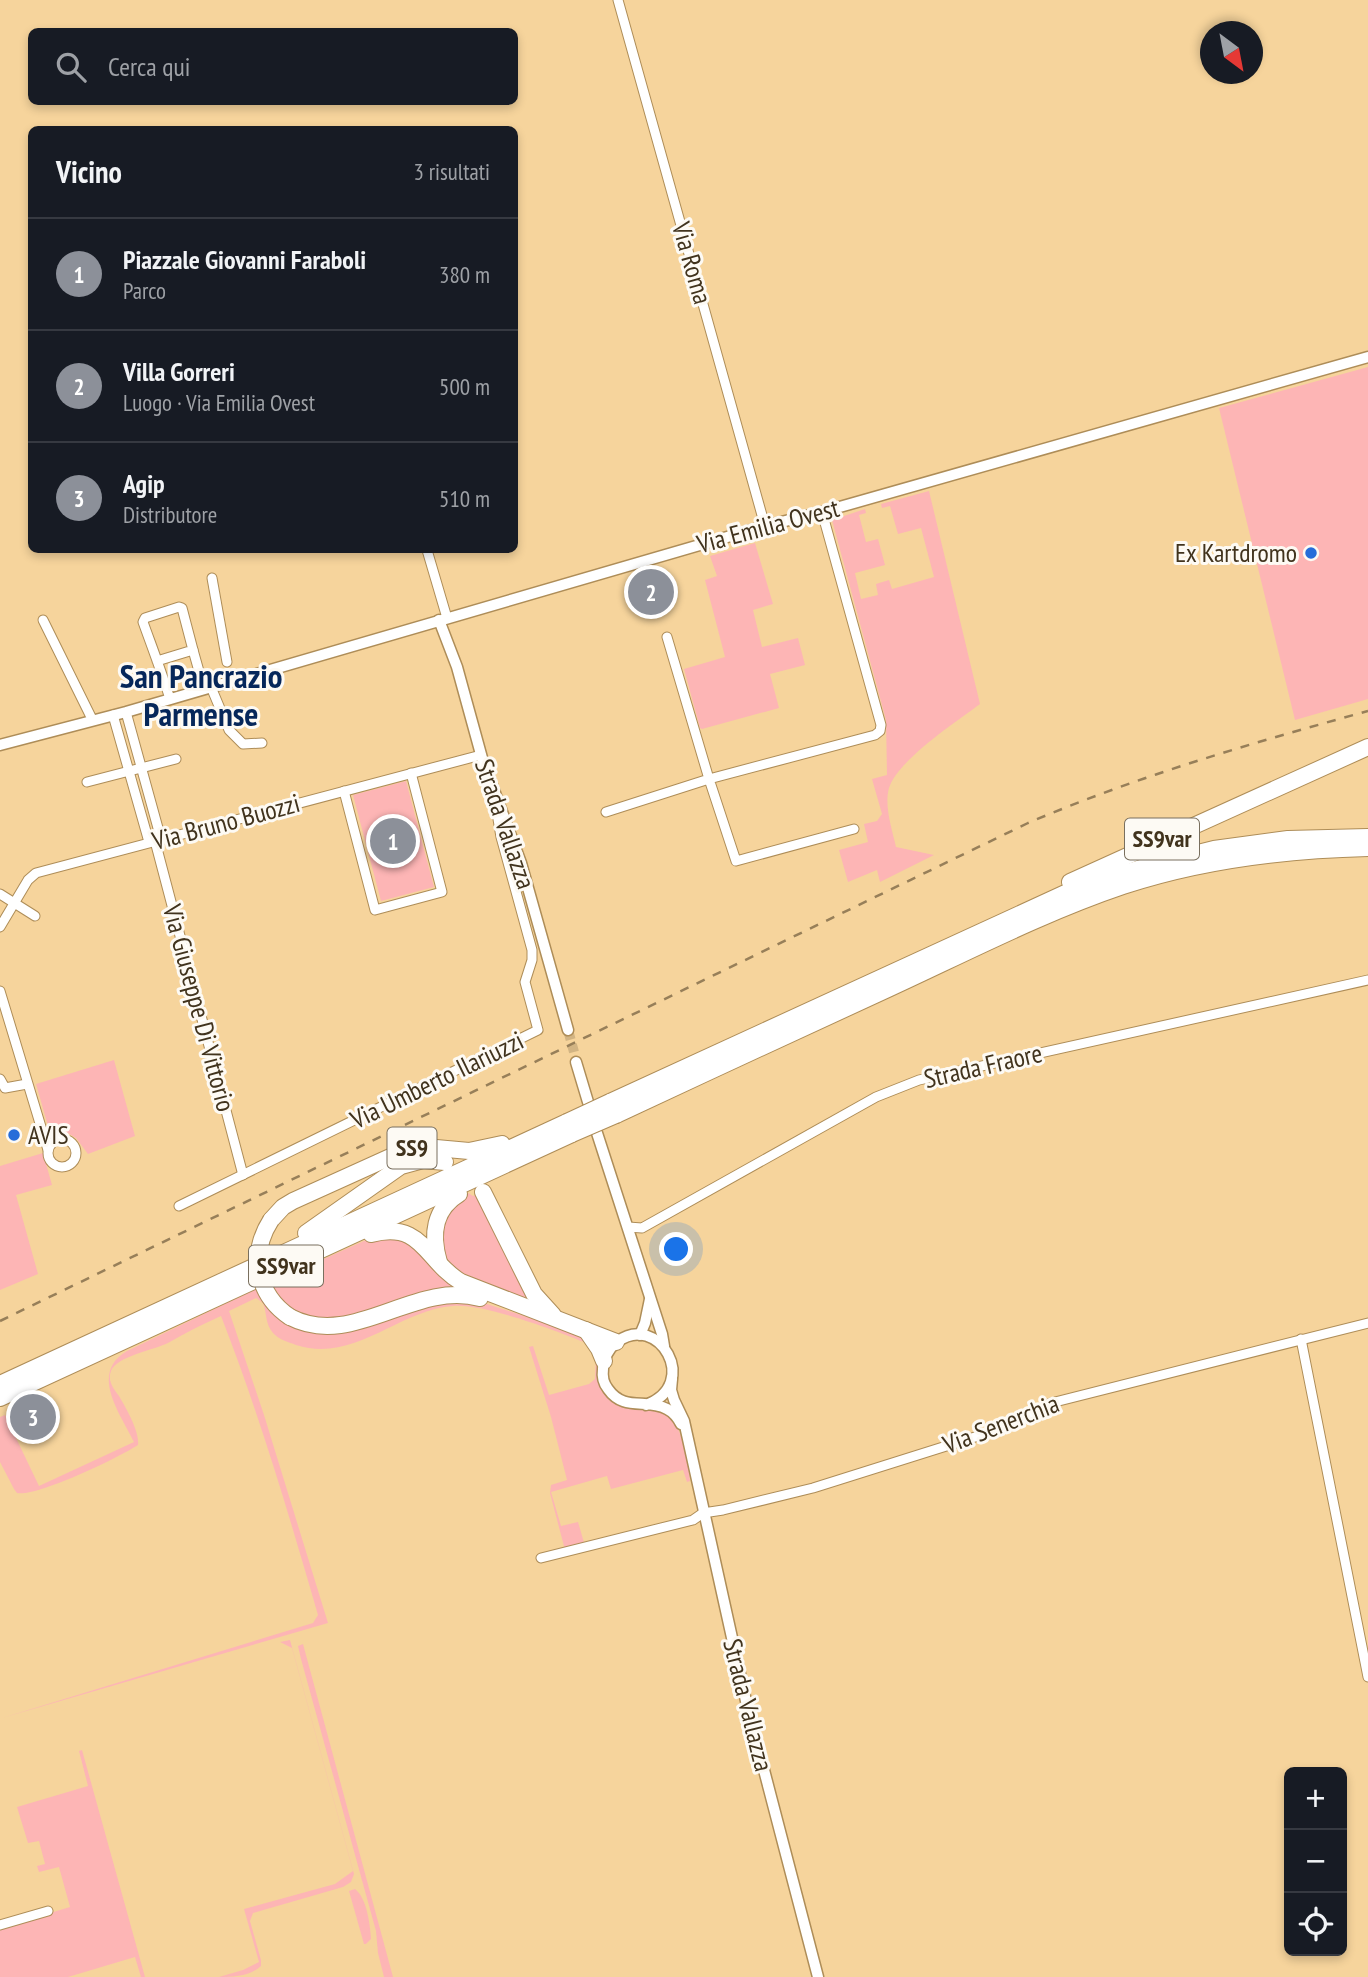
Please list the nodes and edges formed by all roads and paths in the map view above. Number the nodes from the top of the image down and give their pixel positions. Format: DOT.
graph roads {
  1 [pos="618,0"];
  2 [pos="1368,357"];
  3 [pos="822,512"];
  4 [pos="765,526"];
  5 [pos="428,553"];
  6 [pos="212,578"];
  7 [pos="443,619"];
  8 [pos="43,620"];
  9 [pos="667,637"];
  10 [pos="193,650"];
  11 [pos="227,663"];
  12 [pos="158,664"];
  13 [pos="208,688"];
  14 [pos="170,699"];
  15 [pos="126,712"];
  16 [pos="113,715"];
  17 [pos="92,719"];
  18 [pos="262,743"];
  19 [pos="0,745"];
  20 [pos="1368,747"];
  21 [pos="481,755"];
  22 [pos="177,759"];
  23 [pos="142,768"];
  24 [pos="130,771"];
  25 [pos="411,773"];
  26 [pos="490,779"];
  27 [pos="709,779"];
  28 [pos="87,782"];
  29 [pos="344,791"];
  30 [pos="610,811"];
  31 [pos="854,829"];
  32 [pos="1368,837"];
  33 [pos="155,841"];
  34 [pos="1368,848"];
  35 [pos="0,894"];
  36 [pos="14,903"];
  37 [pos="35,916"];
  38 [pos="0,927"];
  39 [pos="961,940"];
  40 [pos="1368,980"];
  41 [pos="0,990"];
  42 [pos="568,1030"];
  43 [pos="12,1032"];
  44 [pos="0,1036"];
  45 [pos="575,1056"];
  46 [pos="0,1079"];
  47 [pos="27,1084"];
  48 [pos="588,1102"];
  49 [pos="612,1109"];
  50 [pos="570,1128"];
  51 [pos="42,1130"];
  52 [pos="597,1133"];
  53 [pos="57,1140"];
  54 [pos="544,1147"];
  55 [pos="48,1150"];
  56 [pos="445,1162"];
  57 [pos="243,1175"];
  58 [pos="482,1192"];
  59 [pos="179,1206"];
  60 [pos="628,1227"];
  61 [pos="278,1255"];
  62 [pos="439,1262"];
  63 [pos="242,1287"];
  64 [pos="650,1298"];
  65 [pos="561,1320"];
  66 [pos="1368,1323"];
  67 [pos="586,1330"];
  68 [pos="640,1335"];
  69 [pos="1301,1339"];
  70 [pos="617,1342"];
  71 [pos="664,1346"];
  72 [pos="604,1361"];
  73 [pos="672,1379"];
  74 [pos="0,1384"];
  75 [pos="0,1398"];
  76 [pos="646,1405"];
  77 [pos="685,1431"];
  78 [pos="703,1513"];
  79 [pos="541,1558"];
  80 [pos="1368,1677"];
  81 [pos="48,1911"];
  82 [pos="0,1925"];
  83 [pos="818,1977"];
  1 -- 4 [label="street, Via Roma"];
  2 -- 3 [label="street, Via Emilia Ovest"];
  3 -- 4 [label="street, Via Emilia Ovest"];
  3 -- 27 [label="street"];
  4 -- 7 [label="street, Via Emilia Ovest"];
  5 -- 7 [label="street"];
  6 -- 11 [label="street"];
  7 -- 13 [label="street, Via Emilia Ovest"];
  7 -- 21 [label="street, Strada Vallazza"];
  8 -- 17 [label="street"];
  9 -- 27 [label="street"];
  10 -- 12 [label="street"];
  10 -- 12 [label="street"];
  10 -- 13 [label="street"];
  12 -- 14 [label="street"];
  13 -- 14 [label="street, Via Emilia Ovest"];
  13 -- 18 [label="street"];
  14 -- 15 [label="street, Via Emilia Ovest"];
  15 -- 16 [label="street, Via Emilia Ovest"];
  15 -- 23 [label="street"];
  16 -- 17 [label="street, Via Emilia Ovest"];
  16 -- 24 [label="street"];
  17 -- 19 [label="street, Via Emilia Ovest"];
  20 -- 39 [label="highway, SS9var"];
  21 -- 25 [label="street, Via Bruno Buozzi"];
  21 -- 26 [label="street, Strada Vallazza"];
  22 -- 23 [label="street"];
  23 -- 24 [label="street"];
  23 -- 33 [label="street"];
  24 -- 28 [label="street"];
  24 -- 33 [label="street"];
  25 -- 29 [label="street, Via Bruno Buozzi"];
  25 -- 29 [label="street"];
  26 -- 42 [label="street, Strada Vallazza"];
  26 -- 57 [label="street, Via Umberto Ilariuzzi"];
  27 -- 30 [label="street"];
  27 -- 31 [label="street"];
  29 -- 33 [label="street, Via Bruno Buozzi"];
  32 -- 39 [label="highway"];
  33 -- 36 [label="street, Via Bruno Buozzi"];
  33 -- 57 [label="street, Via Giuseppe Di Vittorio"];
  34 -- 49 [label="highway"];
  35 -- 36 [label="street"];
  36 -- 37 [label="street"];
  36 -- 38 [label="street, Via Bruno Buozzi"];
  39 -- 49 [label="highway"];
  40 -- 60 [label="street, Strada Fraore"];
  41 -- 43 [label="street"];
  43 -- 44 [label="street"];
  43 -- 47 [label="street"];
  45 -- 48 [label="street"];
  46 -- 47 [label="street"];
  47 -- 51 [label="street"];
  49 -- 50 [label="highway, SS9var, bridge"];
  50 -- 54 [label="highway, SS9var"];
  50 -- 61 [label="highway, SS9var"];
  50 -- 65 [label="highway, SS9, bridge"];
  51 -- 53 [label="street"];
  51 -- 55 [label="street"];
  52 -- 60 [label="street, Strada Vallazza"];
  53 -- 55 [label="street"];
  53 -- 55 [label="street"];
  54 -- 62 [label="highway, SS9"];
  54 -- 63 [label="highway, SS9var"];
  56 -- 61 [label="highway, SS9"];
  57 -- 59 [label="street, Via Umberto Ilariuzzi"];
  58 -- 65 [label="highway, SS9"];
  60 -- 64 [label="street, Strada Vallazza"];
  61 -- 74 [label="highway, SS9var"];
  62 -- 63 [label="highway, SS9"];
  62 -- 65 [label="highway, SS9"];
  63 -- 75 [label="highway, SS9var"];
  64 -- 68 [label="street"];
  64 -- 71 [label="street, Strada Vallazza"];
  65 -- 67 [label="highway, SS9"];
  66 -- 69 [label="street, Via Senerchia"];
  67 -- 70 [label="highway, SS9"];
  67 -- 72 [label="highway"];
  68 -- 70 [label="street"];
  68 -- 71 [label="street"];
  69 -- 78 [label="street, Via Senerchia"];
  69 -- 80 [label="street"];
  70 -- 72 [label="street"];
  71 -- 73 [label="street, Strada Vallazza"];
  72 -- 76 [label="street"];
  73 -- 76 [label="street"];
  73 -- 77 [label="street, Strada Vallazza"];
  76 -- 77 [label="street"];
  77 -- 78 [label="street, Strada Vallazza"];
  78 -- 79 [label="street, Via Senerchia"];
  78 -- 83 [label="street, Strada Vallazza"];
  81 -- 82 [label="street"];
}
